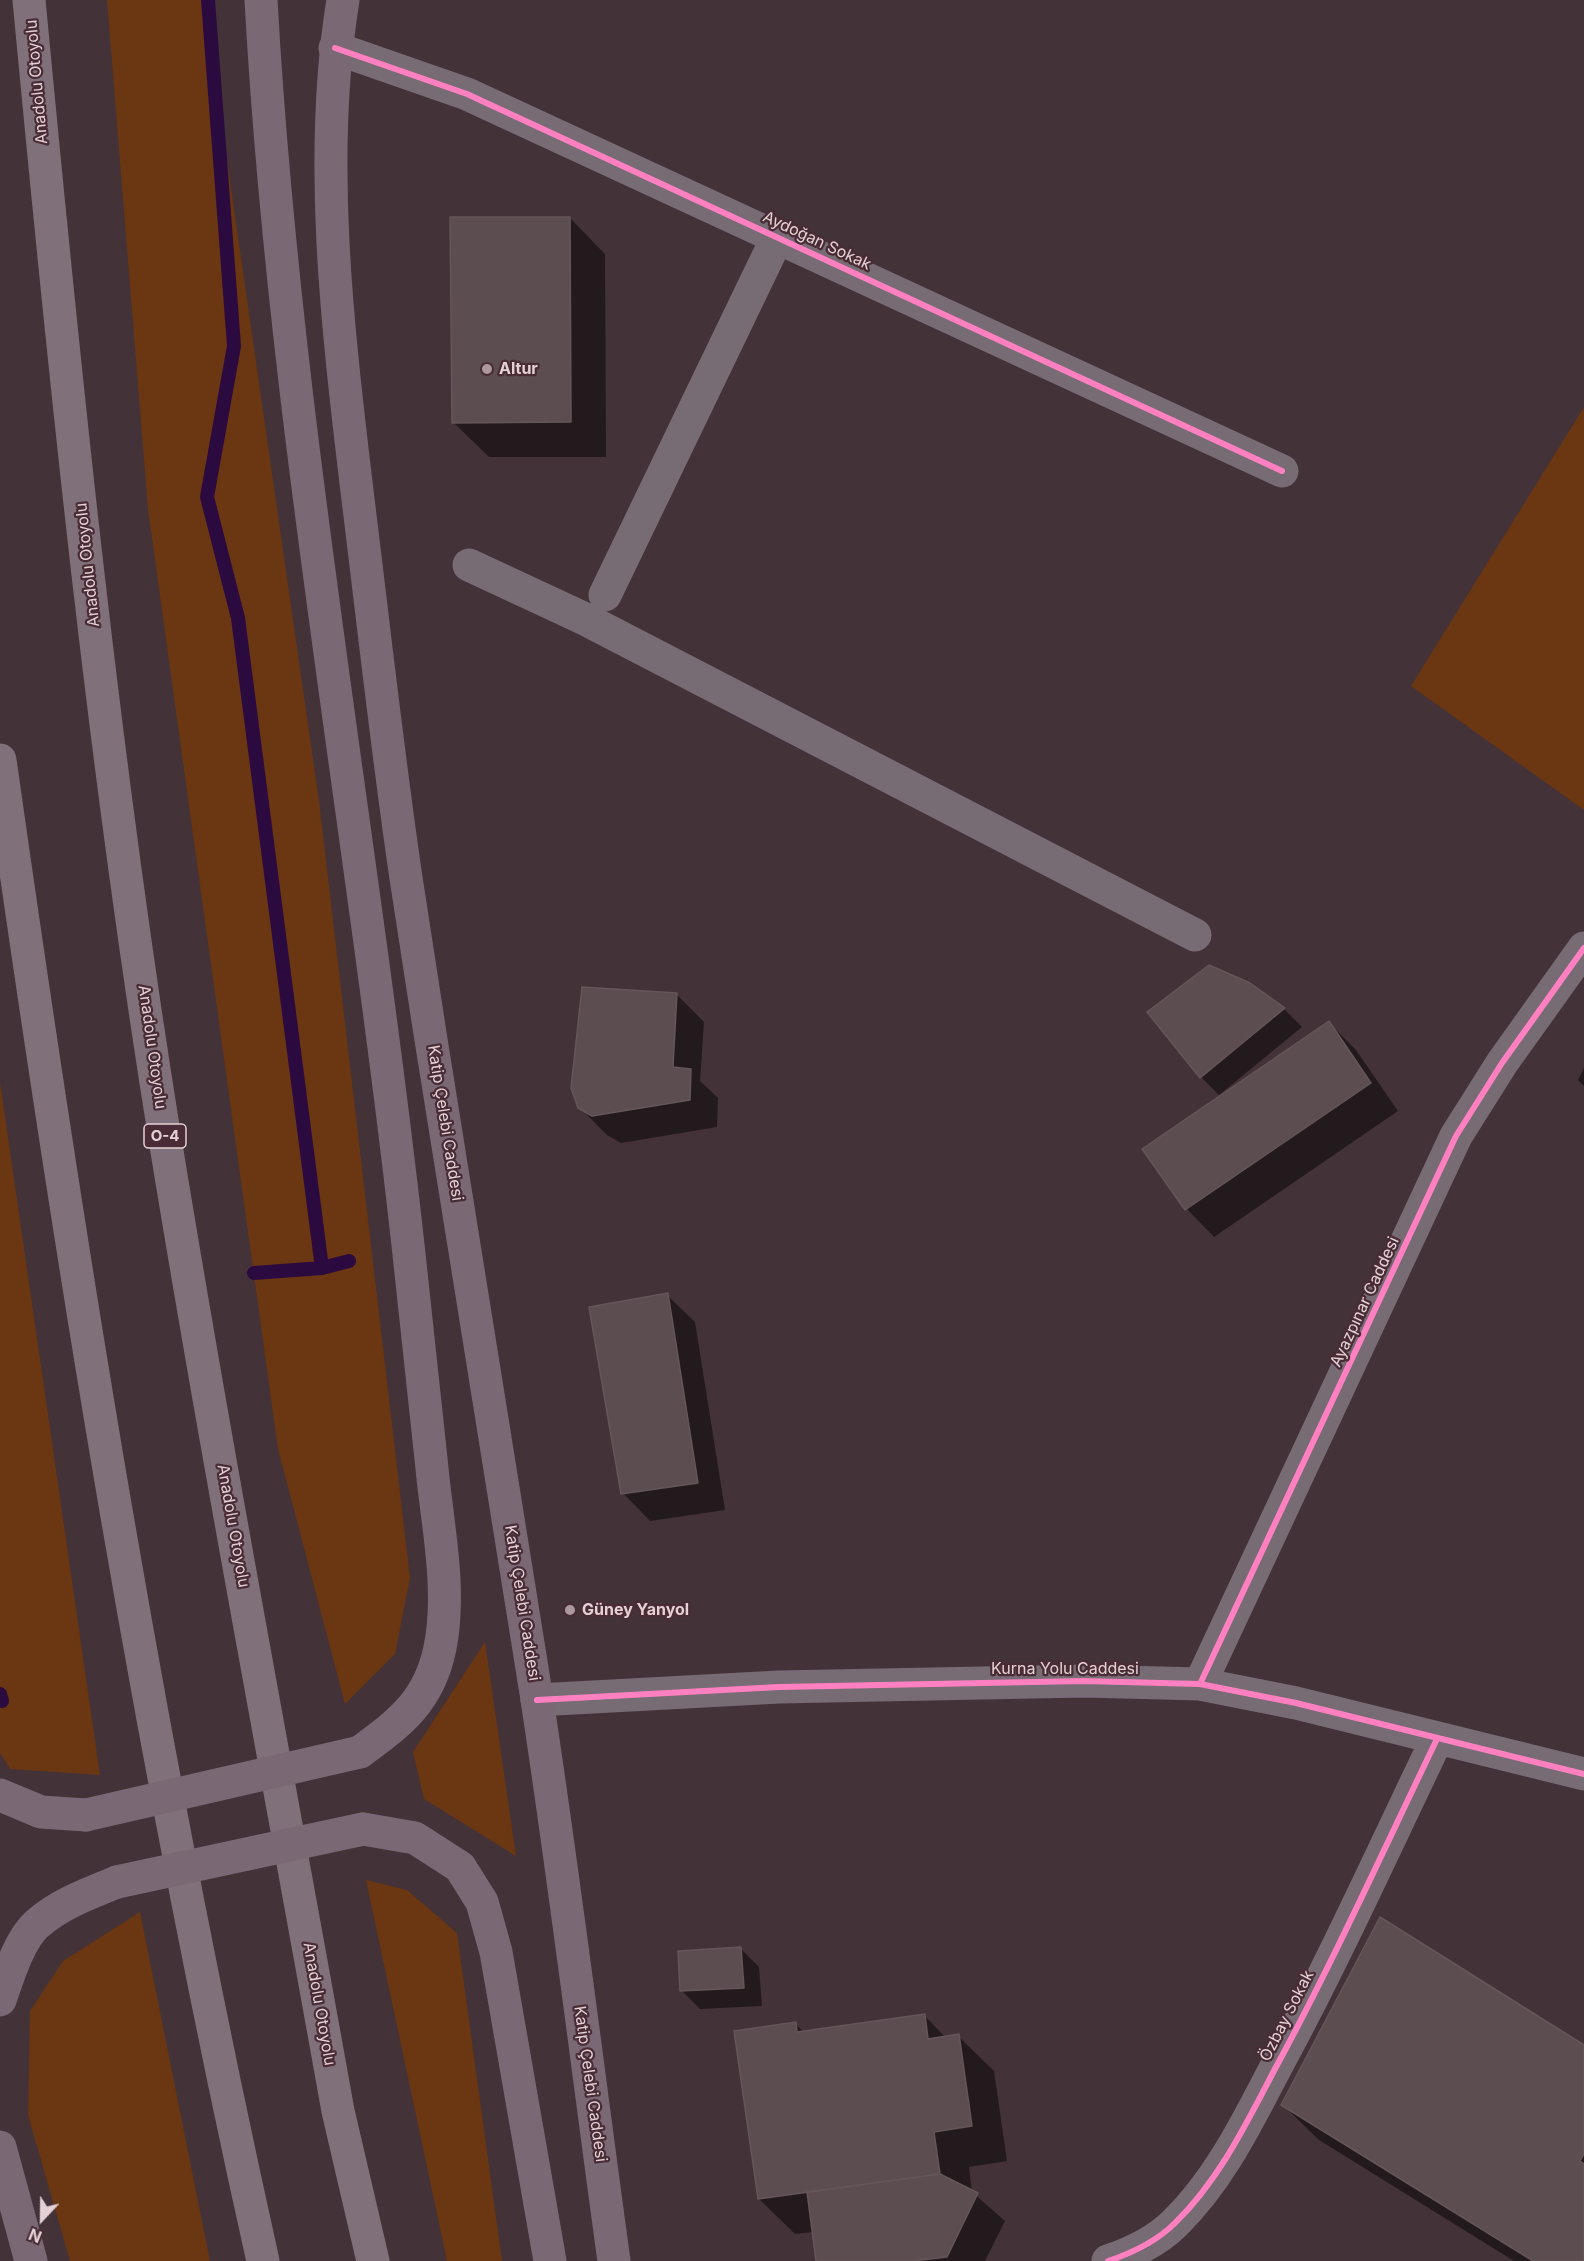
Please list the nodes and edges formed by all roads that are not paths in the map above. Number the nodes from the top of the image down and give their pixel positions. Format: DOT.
graph roads {
  1 [pos="29,0"];
  2 [pos="261,0"];
  3 [pos="343,0"];
  4 [pos="335,48"];
  5 [pos="777,238"];
  6 [pos="1282,471"];
  7 [pos="469,565"];
  8 [pos="321,576"];
  9 [pos="605,595"];
  10 [pos="0,760"];
  11 [pos="1195,935"];
  12 [pos="1584,948"];
  13 [pos="422,983"];
  14 [pos="1200,1684"];
  15 [pos="537,1700"];
  16 [pos="1437,1739"];
  17 [pos="1584,1774"];
  18 [pos="0,1795"];
  19 [pos="0,2000"];
  20 [pos="0,2147"];
  21 [pos="31,2261"];
  22 [pos="263,2261"];
  23 [pos="373,2261"];
  24 [pos="550,2261"];
  25 [pos="614,2261"];
  26 [pos="1108,2261"];
  1 -- 23 [label="highway, Anadolu Otoyolu / O-4"];
  2 -- 8 [label="main road"];
  3 -- 4 [label="main road"];
  4 -- 5 [label="street, Aydoğan Sokak"];
  4 -- 13 [label="main road"];
  5 -- 6 [label="street, Aydoğan Sokak"];
  5 -- 9 [label="street"];
  7 -- 11 [label="street"];
  8 -- 13 [label="main road"];
  8 -- 18 [label="main road, bridge"];
  10 -- 22 [label="highway"];
  12 -- 14 [label="street, Ayazpınar Caddesi"];
  13 -- 15 [label="main road, Katip Çelebi Caddesi"];
  14 -- 15 [label="street, Kurna Yolu Caddesi"];
  14 -- 16 [label="street, Kurna Yolu Caddesi"];
  15 -- 25 [label="main road, Katip Çelebi Caddesi"];
  16 -- 17 [label="street, Kurna Yolu Caddesi"];
  16 -- 26 [label="street, Özbay Sokak"];
  19 -- 24 [label="main road, bridge"];
  20 -- 21 [label="main road"];
}
